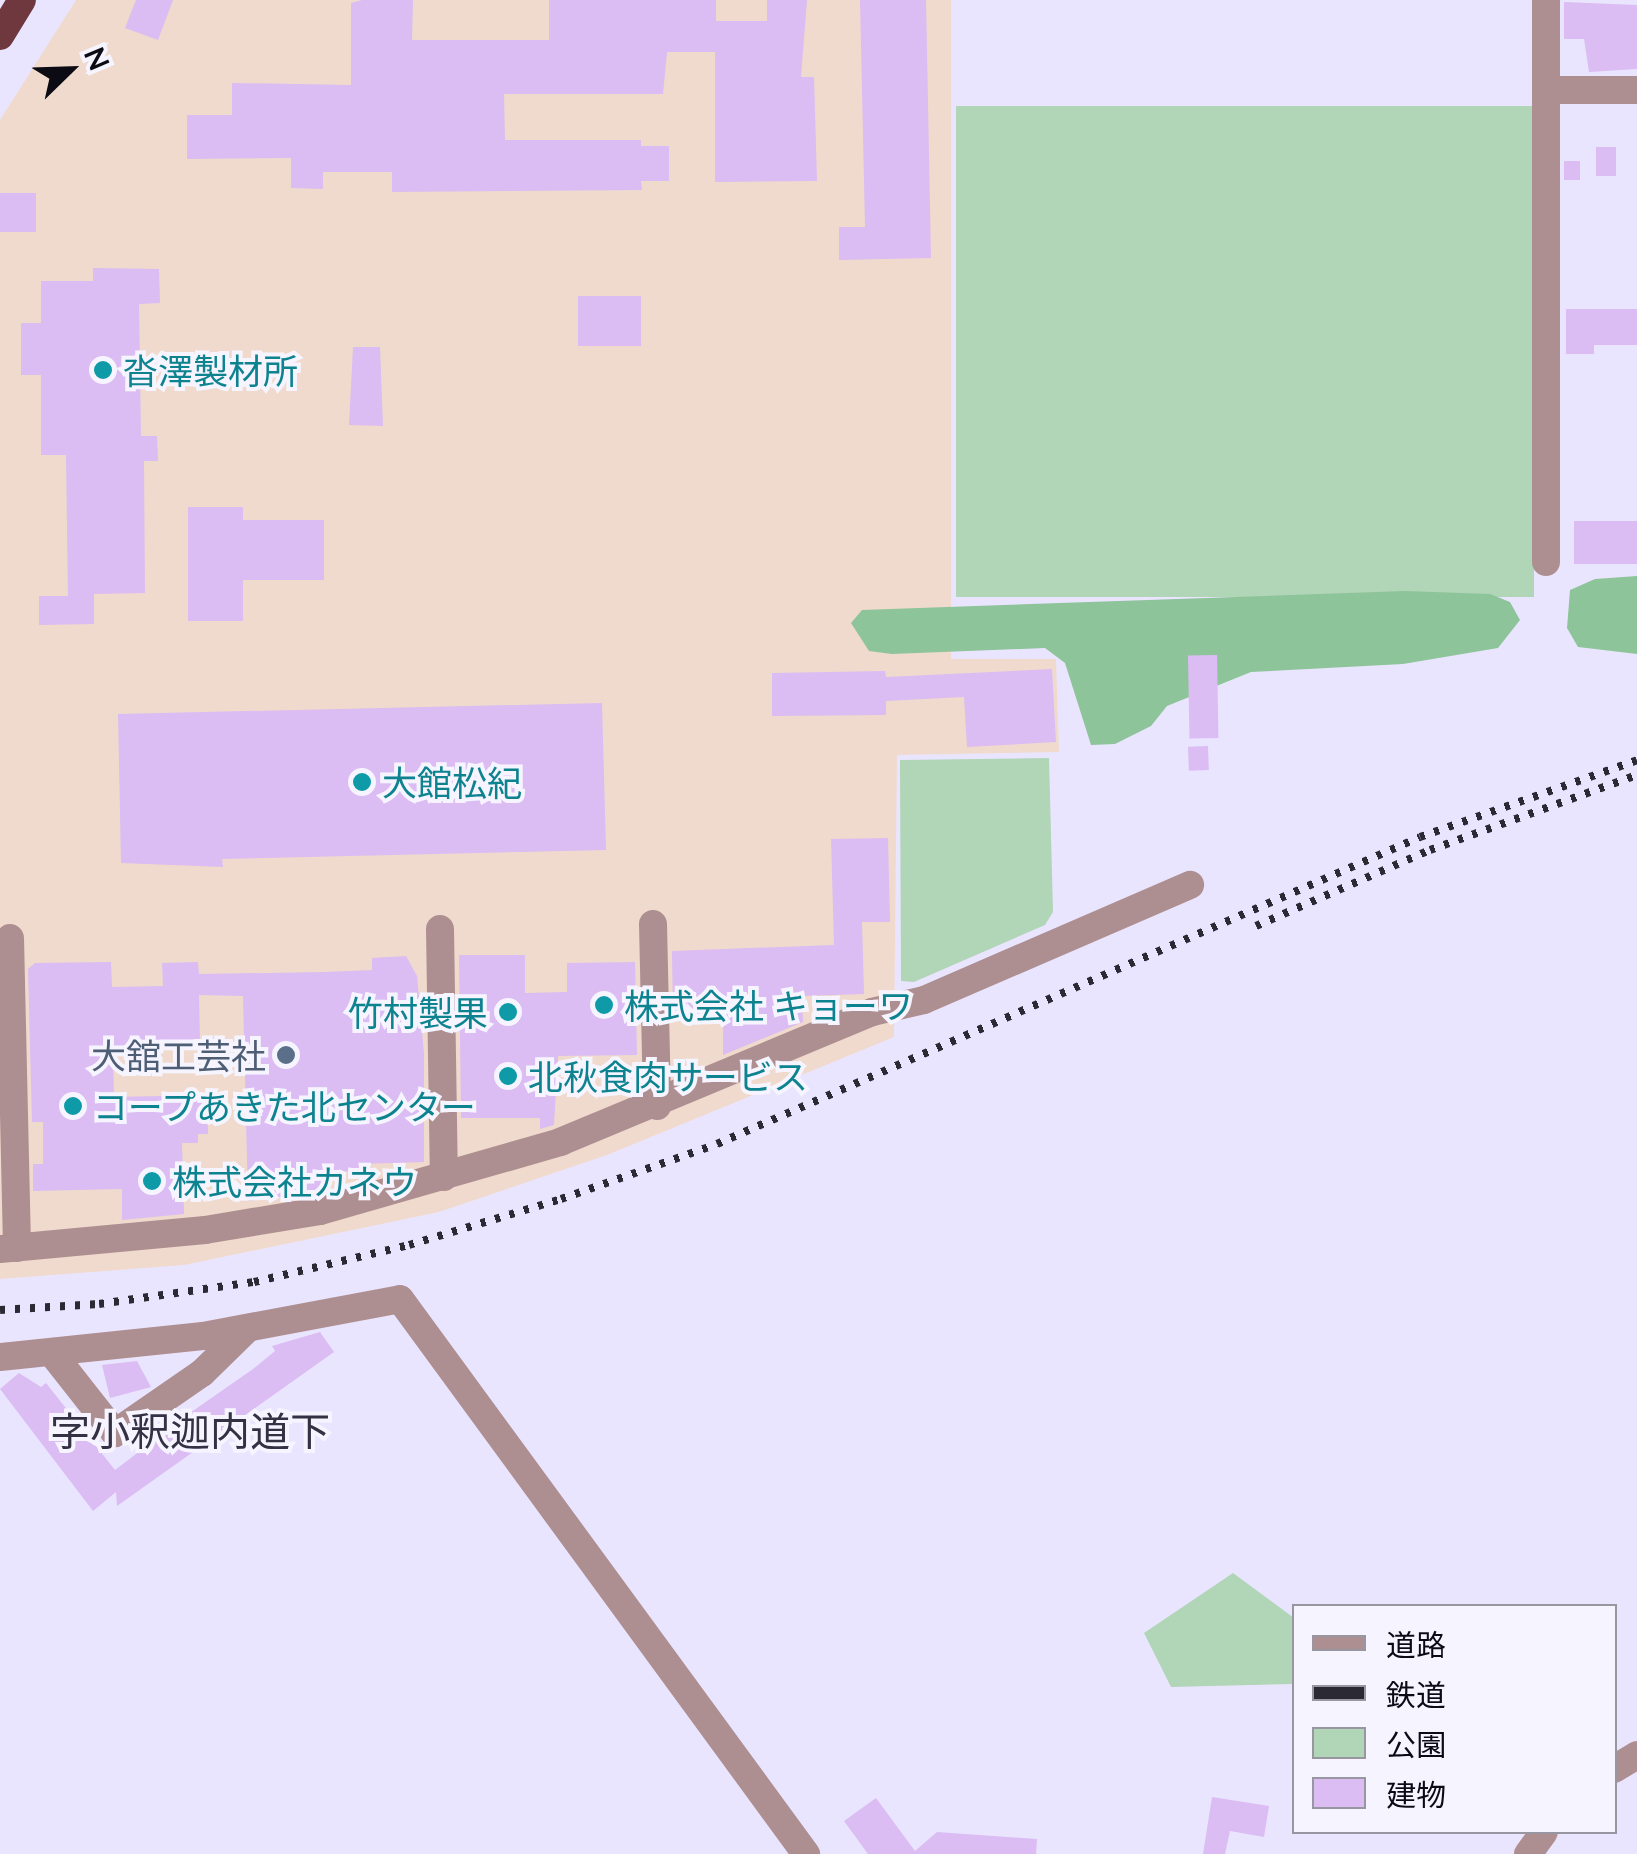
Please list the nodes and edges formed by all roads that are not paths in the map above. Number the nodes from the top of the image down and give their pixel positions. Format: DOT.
graph roads {
  1 [pos="22,0"];
  2 [pos="1546,0"];
  3 [pos="0,36"];
  4 [pos="1546,90"];
  5 [pos="1637,90"];
  6 [pos="1546,562"];
  7 [pos="1190,885"];
  8 [pos="652,924"];
  9 [pos="440,928"];
  10 [pos="10,938"];
  11 [pos="657,1106"];
  12 [pos="444,1177"];
  13 [pos="9,1249"];
  14 [pos="250,1327"];
  15 [pos="52,1353"];
  16 [pos="0,1357"];
  17 [pos="806,1854"];
  1 -- 3 [label="highway"];
  2 -- 4 [label="street"];
  4 -- 5 [label="street"];
  4 -- 6 [label="street"];
  7 -- 11 [label="street"];
  8 -- 11 [label="street"];
  9 -- 12 [label="street"];
  10 -- 13 [label="street"];
  11 -- 12 [label="street"];
  12 -- 13 [label="street"];
  14 -- 15 [label="street"];
  14 -- 15 [label="street"];
  14 -- 17 [label="street"];
  15 -- 16 [label="street"];
}
